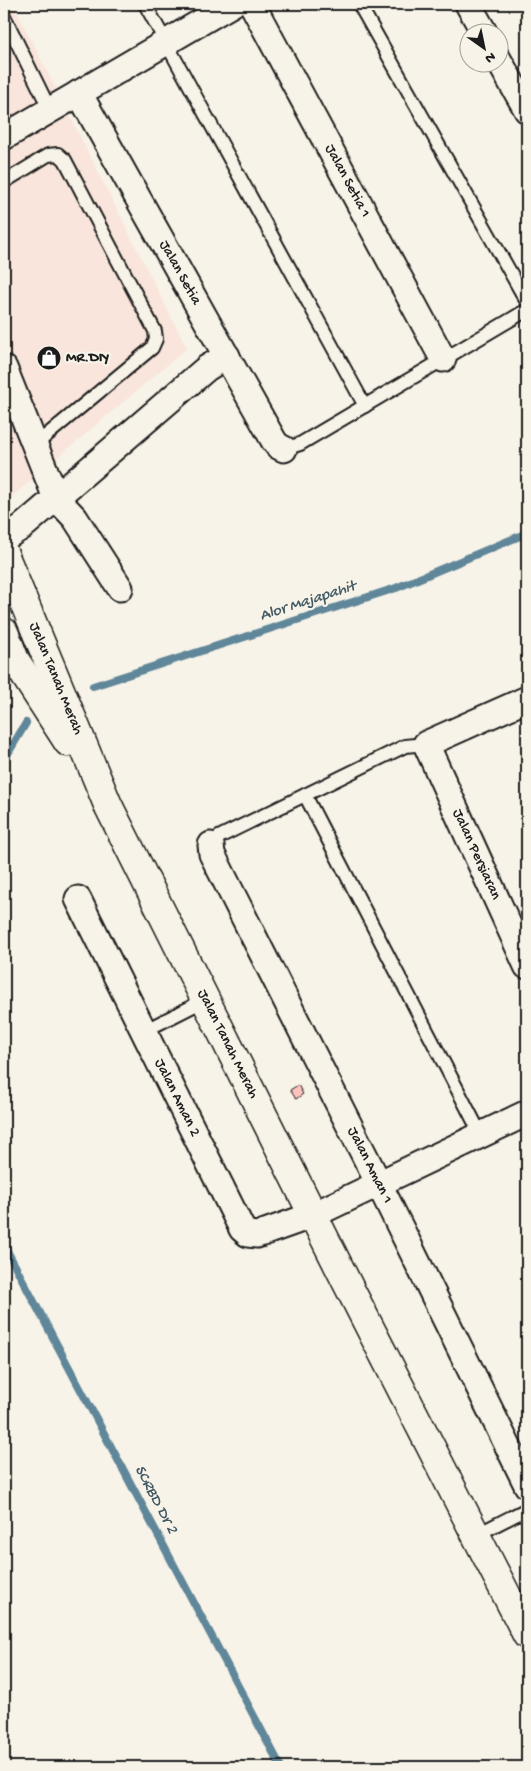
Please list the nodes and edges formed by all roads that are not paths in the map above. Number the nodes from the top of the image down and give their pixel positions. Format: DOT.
graph roads {
  1 [pos="145,4"];
  2 [pos="232,4"];
  3 [pos="252,4"];
  4 [pos="359,4"];
  5 [pos="468,4"];
  6 [pos="4,16"];
  7 [pos="478,22"];
  8 [pos="167,41"];
  9 [pos="505,72"];
  10 [pos="79,93"];
  11 [pos="50,110"];
  12 [pos="527,110"];
  13 [pos="4,137"];
  14 [pos="4,182"];
  15 [pos="527,302"];
  16 [pos="527,310"];
  17 [pos="227,356"];
  18 [pos="443,359"];
  19 [pos="4,368"];
  20 [pos="365,406"];
  21 [pos="35,445"];
  22 [pos="284,449"];
  23 [pos="56,498"];
  24 [pos="4,538"];
  25 [pos="4,554"];
  26 [pos="120,588"];
  27 [pos="4,632"];
  28 [pos="527,700"];
  29 [pos="426,744"];
  30 [pos="305,795"];
  31 [pos="108,805"];
  32 [pos="211,845"];
  33 [pos="78,898"];
  34 [pos="527,966"];
  35 [pos="205,1000"];
  36 [pos="144,1031"];
  37 [pos="527,1113"];
  38 [pos="482,1135"];
  39 [pos="379,1184"];
  40 [pos="313,1216"];
  41 [pos="527,1485"];
  42 [pos="527,1509"];
  43 [pos="476,1536"];
  44 [pos="527,1635"];
  1 -- 8 [label="lane"];
  2 -- 8 [label="street"];
  3 -- 18 [label="street, Jalan Setia 1"];
  4 -- 15 [label="lane"];
  5 -- 7 [label="street"];
  6 -- 11 [label="lane"];
  8 -- 10 [label="street"];
  8 -- 20 [label="lane"];
  9 -- 12 [label="street"];
  10 -- 11 [label="street"];
  10 -- 17 [label="street, Jalan Setia"];
  11 -- 13 [label="street"];
  14 -- 21 [label="lane"];
  16 -- 18 [label="lane"];
  17 -- 22 [label="street, Jalan Setia"];
  17 -- 23 [label="street"];
  18 -- 20 [label="lane"];
  19 -- 21 [label="street"];
  20 -- 22 [label="lane"];
  21 -- 23 [label="street"];
  23 -- 24 [label="street"];
  23 -- 26 [label="street"];
  25 -- 31 [label="main road, Jalan Tanah Merah"];
  27 -- 31 [label="main road, Jalan Tanah Merah"];
  28 -- 29 [label="street"];
  29 -- 30 [label="lane"];
  29 -- 34 [label="street, Jalan Persiaran"];
  30 -- 32 [label="lane"];
  30 -- 38 [label="lane"];
  31 -- 35 [label="main road, Jalan Tanah Merah"];
  32 -- 39 [label="street, Jalan Aman 1"];
  33 -- 36 [label="street, Jalan Aman 2"];
  35 -- 36 [label="lane"];
  35 -- 40 [label="main road, Jalan Tanah Merah"];
  36 -- 40 [label="street, Jalan Aman 2"];
  37 -- 38 [label="street, Jalan Aman 2"];
  38 -- 39 [label="street, Jalan Aman 2"];
  39 -- 40 [label="street, Jalan Aman 2"];
  39 -- 41 [label="street, Jalan Aman 1"];
  40 -- 43 [label="main road, Jalan Tanah Merah"];
  42 -- 43 [label="lane"];
  43 -- 44 [label="main road, Jalan Tanah Merah"];
}
